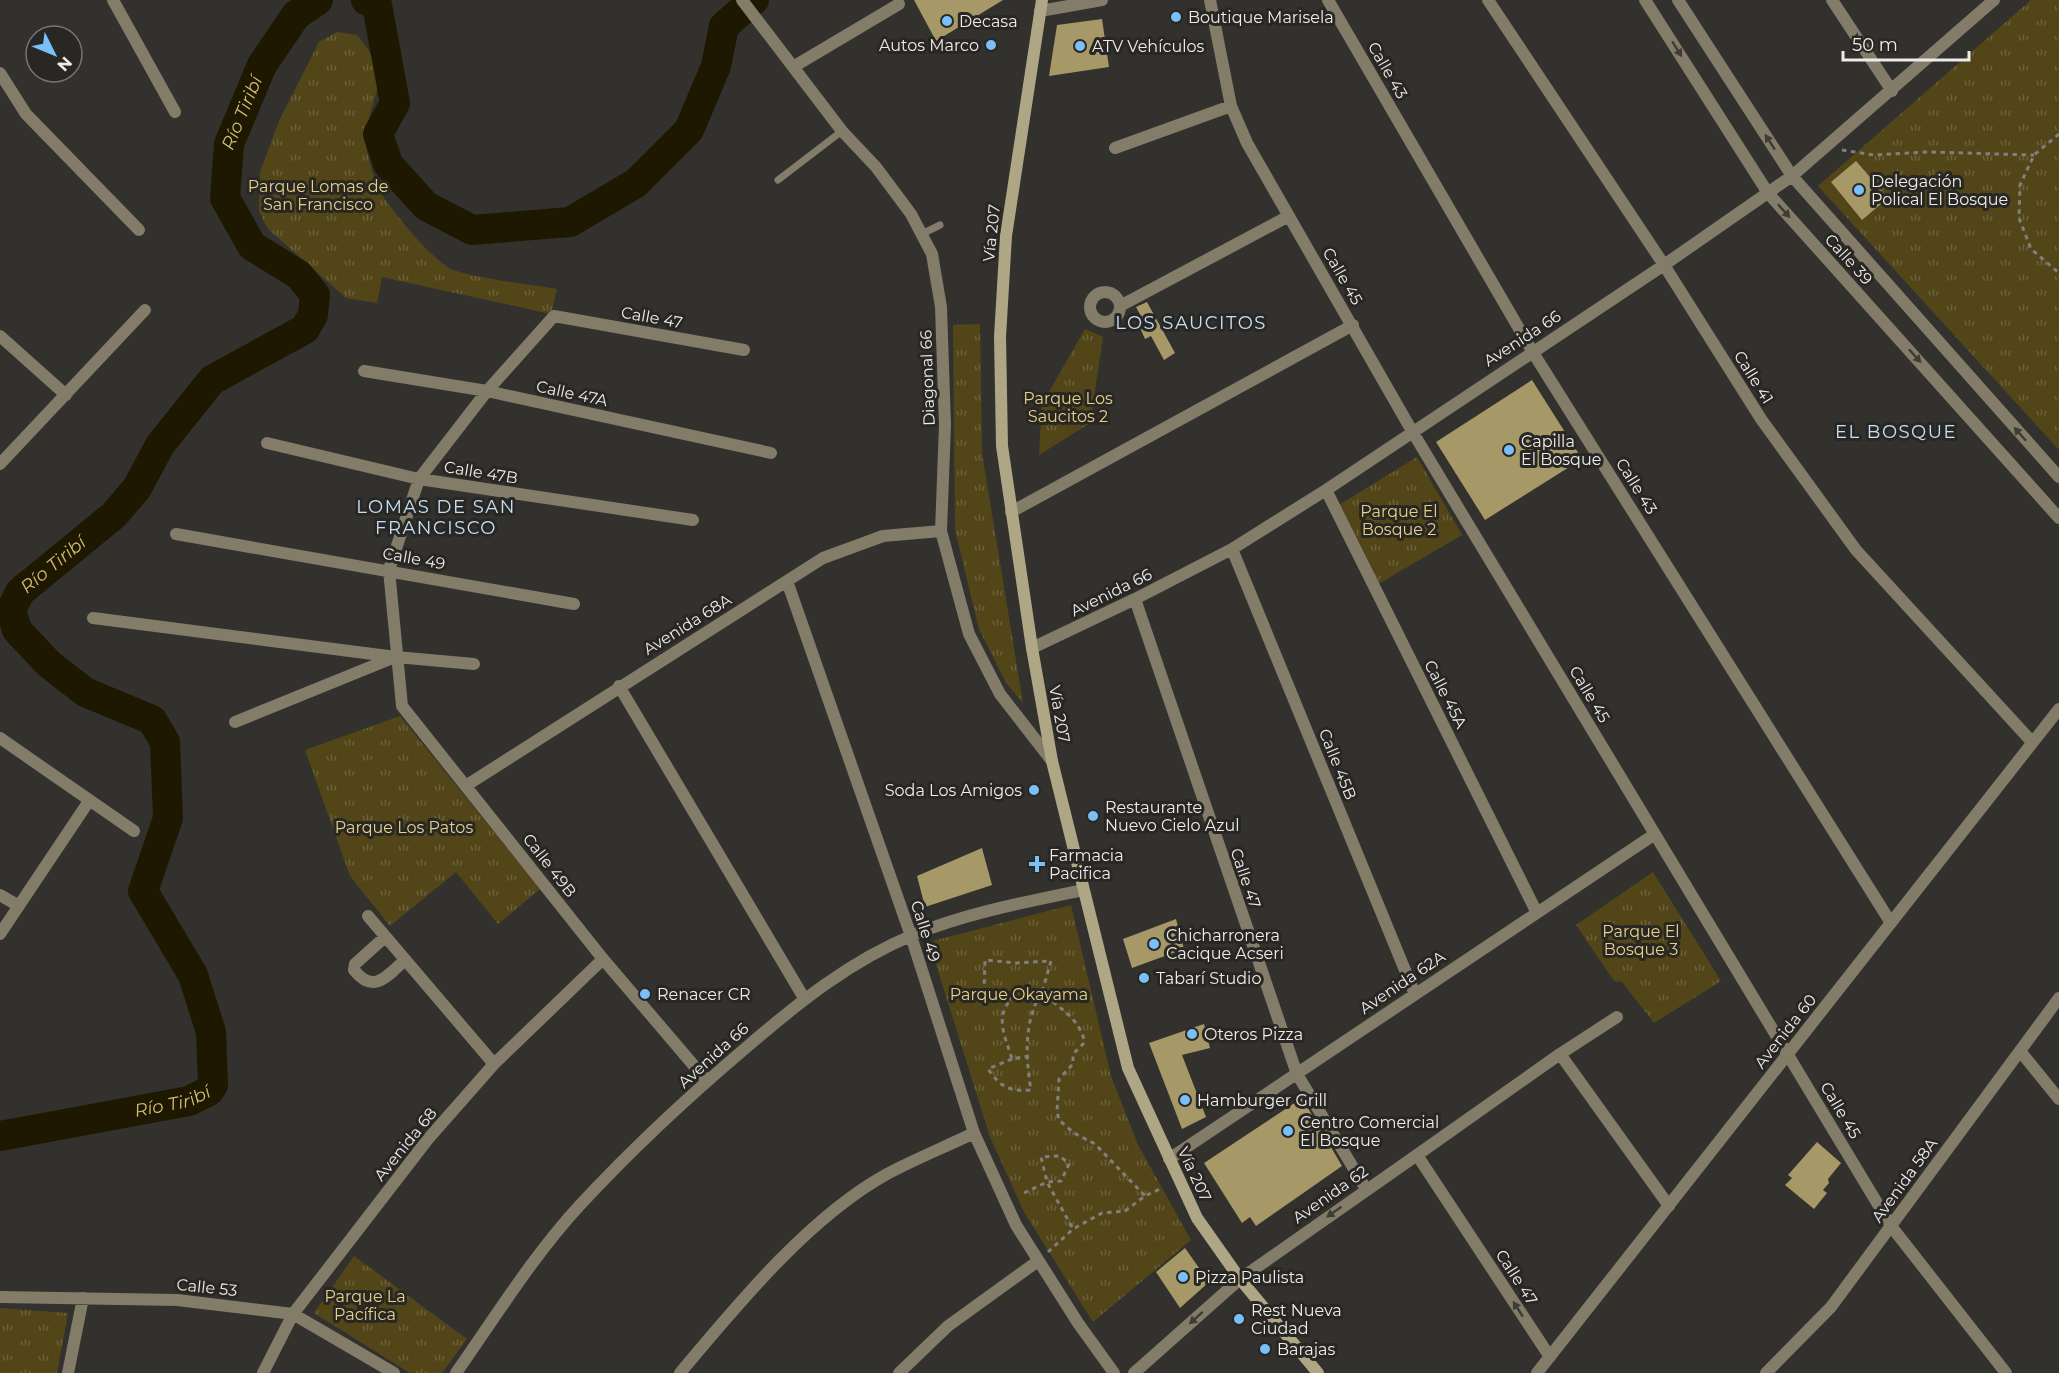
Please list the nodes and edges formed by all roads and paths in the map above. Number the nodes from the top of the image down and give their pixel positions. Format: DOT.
graph roads {
  1 [pos="112,0"];
  2 [pos="742,0"];
  3 [pos="1102,0"];
  4 [pos="1210,0"];
  5 [pos="1328,0"];
  6 [pos="1488,0"];
  7 [pos="1645,0"];
  8 [pos="1678,0"];
  9 [pos="1832,0"];
  10 [pos="1988,2"];
  11 [pos="899,4"];
  12 [pos="1041,6"];
  13 [pos="793,68"];
  14 [pos="0,73"];
  15 [pos="1892,92"];
  16 [pos="1231,106"];
  17 [pos="175,112"];
  18 [pos="842,130"];
  19 [pos="2059,134"];
  20 [pos="1825,147"];
  21 [pos="1115,148"];
  22 [pos="2034,155"];
  23 [pos="1792,176"];
  24 [pos="778,180"];
  25 [pos="1768,193"];
  26 [pos="1289,216"];
  27 [pos="940,225"];
  28 [pos="139,230"];
  29 [pos="922,234"];
  30 [pos="1664,266"];
  31 [pos="2059,273"];
  32 [pos="1120,306"];
  33 [pos="146,310"];
  34 [pos="1353,325"];
  35 [pos="0,336"];
  36 [pos="744,350"];
  37 [pos="1532,351"];
  38 [pos="364,371"];
  39 [pos="487,391"];
  40 [pos="66,395"];
  41 [pos="1412,431"];
  42 [pos="267,443"];
  43 [pos="771,453"];
  44 [pos="0,464"];
  45 [pos="2059,477"];
  46 [pos="419,479"];
  47 [pos="1326,490"];
  48 [pos="1011,512"];
  49 [pos="2059,518"];
  50 [pos="693,520"];
  51 [pos="941,531"];
  52 [pos="176,534"];
  53 [pos="1232,549"];
  54 [pos="389,570"];
  55 [pos="787,580"];
  56 [pos="1135,599"];
  57 [pos="574,604"];
  58 [pos="93,618"];
  59 [pos="1032,648"];
  60 [pos="396,657"];
  61 [pos="474,664"];
  62 [pos="619,686"];
  63 [pos="2059,709"];
  64 [pos="235,722"];
  65 [pos="0,738"];
  66 [pos="2032,742"];
  67 [pos="1052,761"];
  68 [pos="467,785"];
  69 [pos="89,801"];
  70 [pos="134,831"];
  71 [pos="1654,834"];
  72 [pos="1083,890"];
  73 [pos="0,895"];
  74 [pos="19,906"];
  75 [pos="1537,913"];
  76 [pos="368,916"];
  77 [pos="1890,923"];
  78 [pos="0,934"];
  79 [pos="911,936"];
  80 [pos="385,937"];
  81 [pos="603,959"];
  82 [pos="405,960"];
  83 [pos="1043,989"];
  84 [pos="1414,992"];
  85 [pos="804,998"];
  86 [pos="2059,998"];
  87 [pos="1617,1017"];
  88 [pos="2020,1051"];
  89 [pos="1788,1053"];
  90 [pos="1560,1054"];
  91 [pos="1029,1056"];
  92 [pos="1012,1059"];
  93 [pos="494,1064"];
  94 [pos="1297,1074"];
  95 [pos="707,1081"];
  96 [pos="2059,1099"];
  97 [pos="974,1133"];
  98 [pos="1417,1155"];
  99 [pos="1169,1159"];
  100 [pos="1047,1182"];
  101 [pos="1162,1188"];
  102 [pos="1366,1189"];
  103 [pos="1024,1193"];
  104 [pos="1145,1196"];
  105 [pos="1669,1206"];
  106 [pos="1891,1226"];
  107 [pos="1073,1229"];
  108 [pos="1038,1261"];
  109 [pos="1240,1279"];
  110 [pos="0,1297"];
  111 [pos="83,1298"];
  112 [pos="293,1314"];
  113 [pos="1550,1358"];
  114 [pos="68,1373"];
  115 [pos="263,1373"];
  116 [pos="394,1373"];
  117 [pos="456,1373"];
  118 [pos="680,1373"];
  119 [pos="899,1373"];
  120 [pos="1114,1373"];
  121 [pos="1134,1373"];
  122 [pos="1318,1373"];
  123 [pos="1537,1373"];
  124 [pos="1766,1373"];
  125 [pos="2006,1373"];
  1 -- 17 [label="street"];
  2 -- 13 [label="street, Diagonal 66"];
  3 -- 12 [label="street"];
  4 -- 16 [label="street, Calle 45"];
  5 -- 37 [label="street, Calle 43"];
  6 -- 30 [label="street, Calle 41"];
  7 -- 25 [label="street, Calle 39, one-way"];
  23 -- 8 [label="street, Calle 39, one-way"];
  9 -- 15 [label="street"];
  10 -- 15 [label="street, Avenida 66"];
  11 -- 13 [label="street"];
  12 -- 48 [label="main road, Vía 207"];
  13 -- 18 [label="street, Diagonal 66"];
  14 -- 28 [label="street"];
  15 -- 20 [label="street, Avenida 66"];
  16 -- 21 [label="street"];
  16 -- 26 [label="street, Calle 45"];
  18 -- 24 [label="lane"];
  18 -- 29 [label="street, Diagonal 66"];
  19 -- 22 [label="path"];
  20 -- 22 [label="path"];
  20 -- 23 [label="street, Avenida 66"];
  22 -- 31 [label="path"];
  23 -- 25 [label="street, Avenida 66"];
  45 -- 23 [label="street, Calle 39, one-way"];
  25 -- 30 [label="street, Avenida 66"];
  25 -- 49 [label="street, Calle 39, one-way"];
  26 -- 32 [label="street"];
  26 -- 34 [label="street, Calle 45"];
  27 -- 29 [label="lane"];
  29 -- 51 [label="street, Diagonal 66"];
  30 -- 37 [label="street, Avenida 66"];
  30 -- 66 [label="street, Calle 41"];
  33 -- 40 [label="street"];
  34 -- 41 [label="street, Calle 45"];
  34 -- 48 [label="street"];
  35 -- 40 [label="street"];
  36 -- 39 [label="street, Calle 47"];
  37 -- 41 [label="street, Avenida 66"];
  37 -- 77 [label="street, Calle 43"];
  38 -- 39 [label="street, Calle 47A"];
  39 -- 43 [label="street, Calle 47A"];
  39 -- 46 [label="street"];
  40 -- 44 [label="street"];
  41 -- 47 [label="street, Avenida 66"];
  41 -- 71 [label="street, Calle 45"];
  42 -- 46 [label="street, Calle 47B"];
  46 -- 50 [label="street, Calle 47B"];
  46 -- 54 [label="street"];
  47 -- 53 [label="street, Avenida 66"];
  47 -- 75 [label="street, Calle 45A"];
  48 -- 59 [label="main road, Vía 207"];
  51 -- 55 [label="street, Avenida 68A"];
  51 -- 67 [label="street, Diagonal 66"];
  52 -- 54 [label="street, Calle 49"];
  53 -- 56 [label="street, Avenida 66"];
  53 -- 84 [label="street, Calle 45B"];
  54 -- 57 [label="street, Calle 49"];
  54 -- 60 [label="street, Calle 49B"];
  55 -- 62 [label="street, Avenida 68A"];
  55 -- 79 [label="street, Calle 49"];
  56 -- 59 [label="street, Avenida 66"];
  56 -- 94 [label="street, Calle 47"];
  58 -- 60 [label="street"];
  59 -- 67 [label="main road, Vía 207"];
  60 -- 61 [label="street"];
  60 -- 64 [label="street"];
  60 -- 68 [label="street, Calle 49B"];
  62 -- 68 [label="street, Avenida 68A"];
  62 -- 85 [label="street"];
  63 -- 66 [label="street, Avenida 60"];
  65 -- 69 [label="street"];
  66 -- 77 [label="street, Avenida 60"];
  67 -- 72 [label="main road, Vía 207"];
  68 -- 81 [label="street, Calle 49B"];
  69 -- 70 [label="street"];
  69 -- 74 [label="street"];
  71 -- 75 [label="street, Avenida 62A"];
  71 -- 89 [label="street, Calle 45"];
  72 -- 79 [label="street, Avenida 66"];
  72 -- 99 [label="main road, Vía 207"];
  73 -- 74 [label="street"];
  74 -- 78 [label="street"];
  75 -- 84 [label="street, Avenida 62A"];
  76 -- 80 [label="street"];
  77 -- 89 [label="street, Avenida 60"];
  79 -- 85 [label="street, Avenida 66"];
  79 -- 97 [label="street, Calle 49"];
  80 -- 82 [label="street"];
  80 -- 82 [label="street"];
  81 -- 93 [label="street, Avenida 68"];
  81 -- 95 [label="street, Calle 49B"];
  82 -- 93 [label="street"];
  83 -- 91 [label="path"];
  83 -- 92 [label="path"];
  83 -- 104 [label="path"];
  84 -- 94 [label="street, Avenida 62A"];
  85 -- 95 [label="street, Avenida 66"];
  86 -- 88 [label="street, Avenida 58A"];
  87 -- 90 [label="street, Avenida 62"];
  88 -- 96 [label="street"];
  88 -- 106 [label="street, Avenida 58A"];
  89 -- 105 [label="street, Avenida 60"];
  89 -- 106 [label="street, Calle 45"];
  90 -- 98 [label="street, Avenida 62"];
  90 -- 105 [label="street"];
  91 -- 92 [label="path"];
  91 -- 92 [label="path"];
  93 -- 112 [label="street, Avenida 68"];
  94 -- 99 [label="street, Avenida 62A"];
  94 -- 102 [label="street, Calle 47"];
  95 -- 117 [label="street, Avenida 66"];
  97 -- 108 [label="street, Calle 49"];
  97 -- 118 [label="street"];
  98 -- 102 [label="street, Avenida 62"];
  113 -- 98 [label="street, Calle 47, one-way"];
  99 -- 109 [label="main road, Vía 207"];
  100 -- 100 [label="path"];
  100 -- 103 [label="path"];
  100 -- 107 [label="path"];
  101 -- 104 [label="path"];
  102 -- 109 [label="street, Avenida 62, one-way"];
  104 -- 107 [label="path"];
  105 -- 113 [label="street, Avenida 60"];
  106 -- 124 [label="street, Avenida 58A"];
  106 -- 125 [label="street, Calle 45"];
  107 -- 108 [label="path"];
  108 -- 119 [label="street"];
  108 -- 120 [label="street, Calle 49"];
  109 -- 121 [label="street, Avenida 62, one-way"];
  109 -- 122 [label="main road, Vía 207"];
  110 -- 111 [label="street, Calle 53"];
  111 -- 112 [label="street, Calle 53"];
  111 -- 114 [label="street"];
  112 -- 115 [label="street, Avenida 68"];
  112 -- 116 [label="street, Calle 53"];
  113 -- 123 [label="street, Avenida 60"];
}
